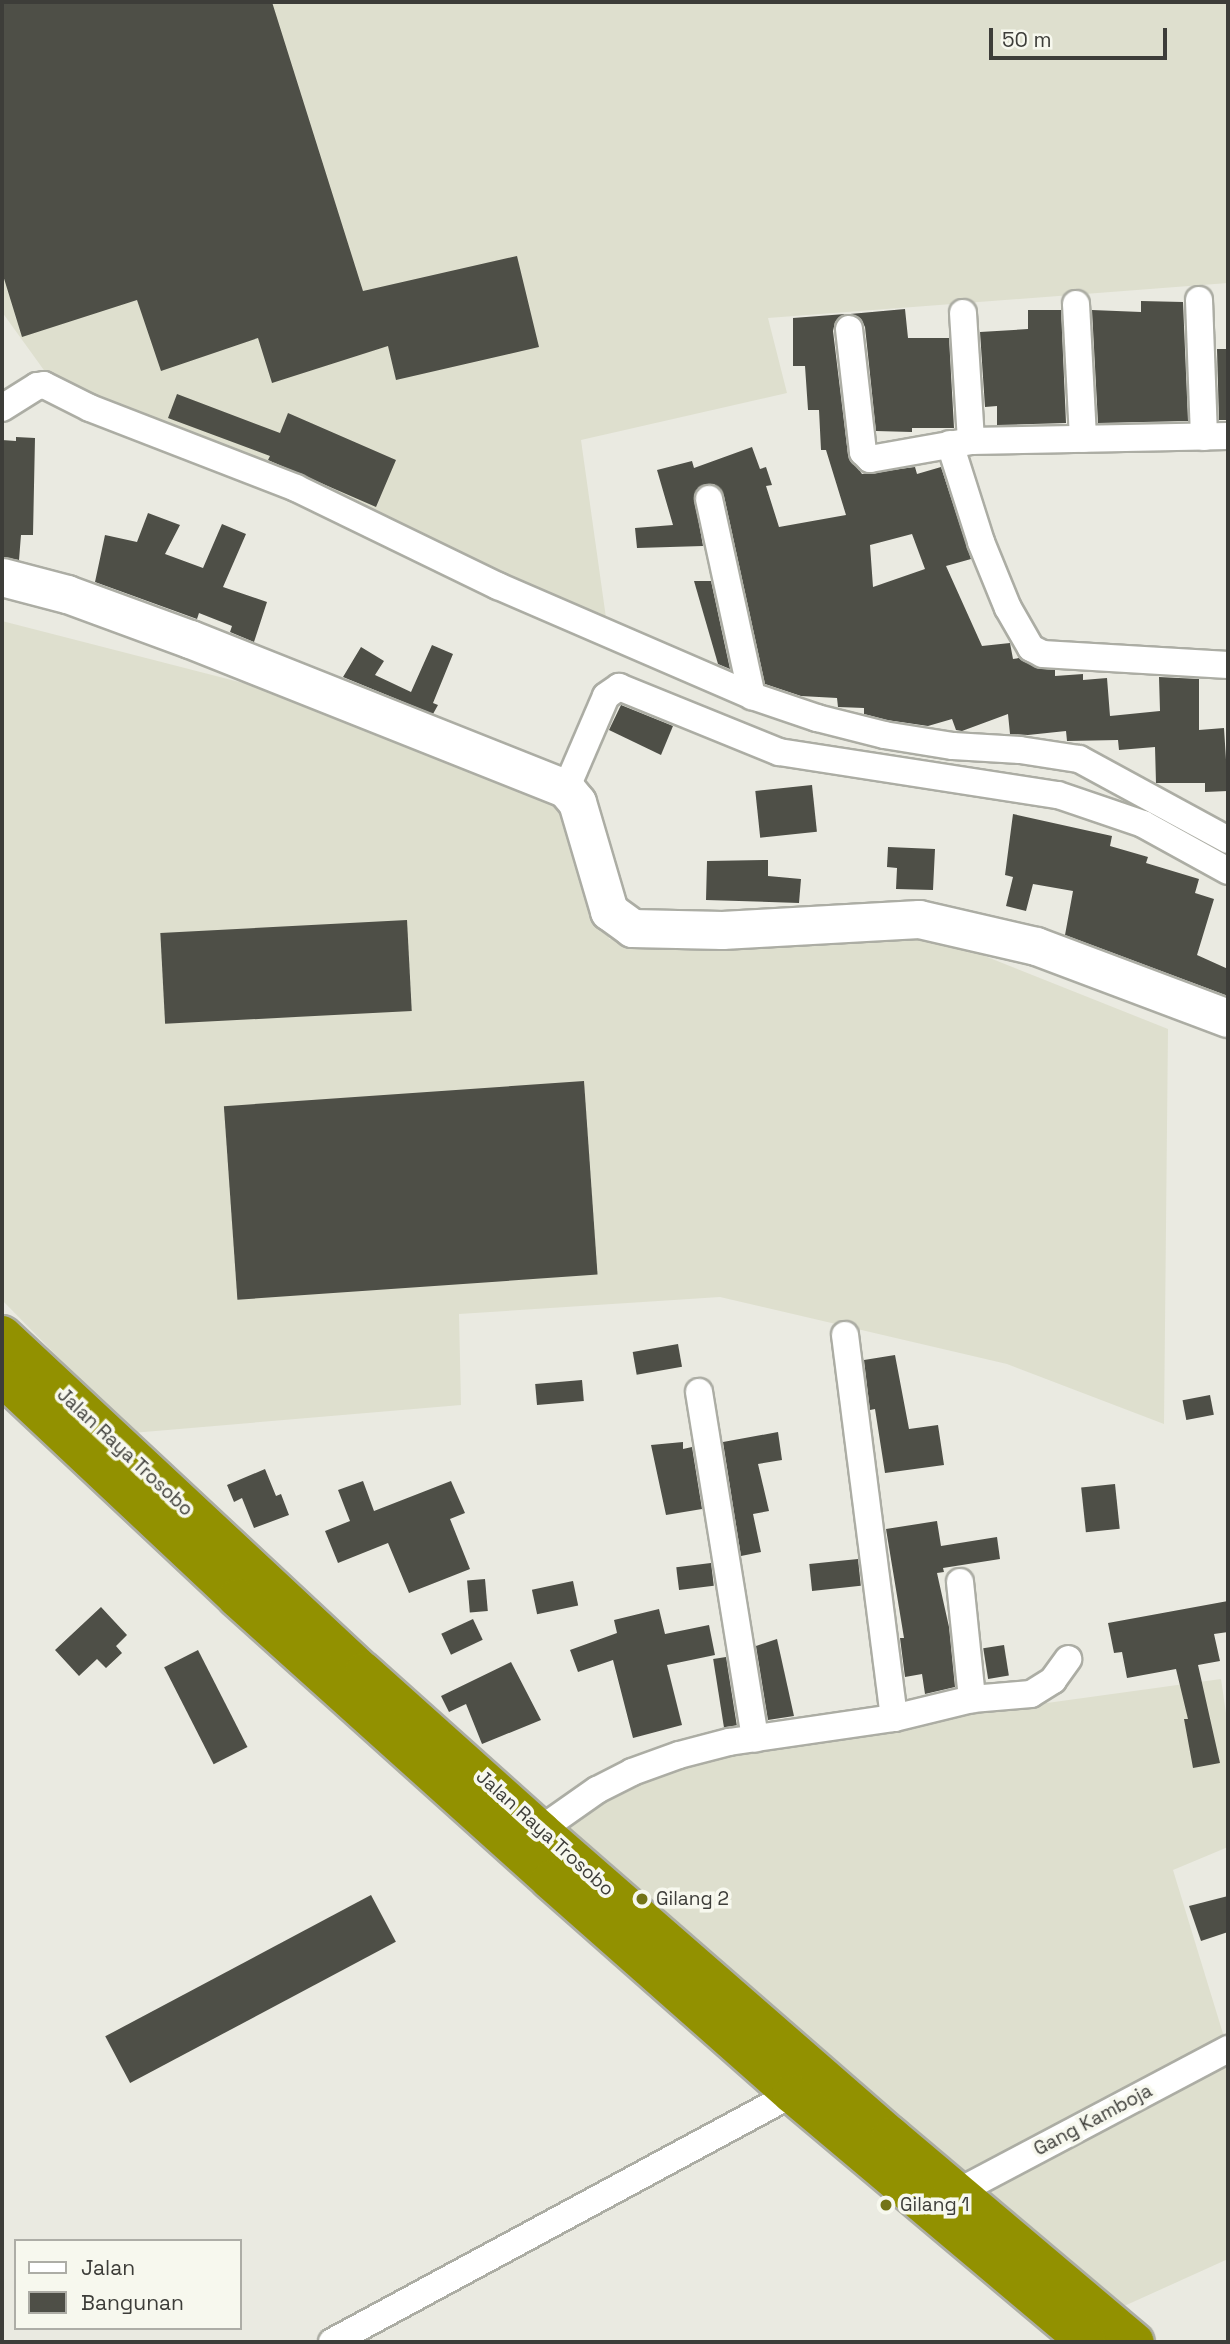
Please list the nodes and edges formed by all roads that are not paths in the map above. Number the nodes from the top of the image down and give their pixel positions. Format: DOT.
graph roads {
  1 [pos="1199,300"];
  2 [pos="1076,304"];
  3 [pos="963,313"];
  4 [pos="849,329"];
  5 [pos="4,406"];
  6 [pos="1216,436"];
  7 [pos="1083,439"];
  8 [pos="960,443"];
  9 [pos="709,499"];
  10 [pos="2,577"];
  11 [pos="1228,665"];
  12 [pos="752,696"];
  13 [pos="566,789"];
  14 [pos="1228,840"];
  15 [pos="1228,871"];
  16 [pos="1228,1018"];
  17 [pos="2,1335"];
  18 [pos="845,1335"];
  19 [pos="2,1377"];
  20 [pos="699,1392"];
  21 [pos="960,1582"];
  22 [pos="1068,1659"];
  23 [pos="972,1699"];
  24 [pos="894,1718"];
  25 [pos="755,1739"];
  26 [pos="540,1830"];
  27 [pos="1228,2049"];
  28 [pos="792,2094"];
  29 [pos="958,2192"];
  30 [pos="332,2342"];
  31 [pos="1086,2342"];
  32 [pos="1135,2342"];
  1 -- 6 [label="street"];
  2 -- 7 [label="street"];
  3 -- 8 [label="street"];
  4 -- 8 [label="street"];
  5 -- 12 [label="street"];
  6 -- 7 [label="street"];
  7 -- 8 [label="street"];
  8 -- 11 [label="street"];
  9 -- 12 [label="street"];
  10 -- 13 [label="street"];
  12 -- 14 [label="street"];
  13 -- 15 [label="street"];
  13 -- 16 [label="street"];
  17 -- 26 [label="highway, Jalan Raya Trosobo"];
  18 -- 24 [label="street"];
  19 -- 28 [label="highway, Jalan Raya Trosobo"];
  20 -- 25 [label="street"];
  21 -- 23 [label="street"];
  22 -- 23 [label="street"];
  23 -- 24 [label="street"];
  24 -- 25 [label="street"];
  25 -- 26 [label="street"];
  26 -- 29 [label="highway, Jalan Raya Trosobo"];
  27 -- 29 [label="street, Gang Kamboja"];
  28 -- 30 [label="street"];
  28 -- 31 [label="highway, Jalan Raya Trosobo"];
  29 -- 32 [label="highway, Jalan Raya Trosobo"];
}
